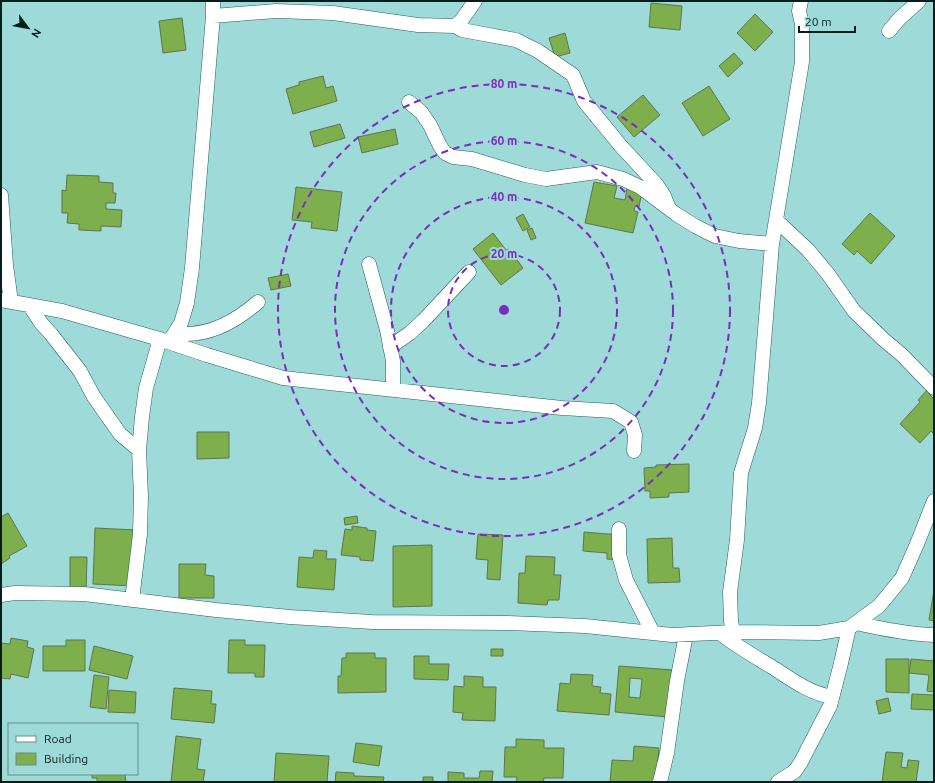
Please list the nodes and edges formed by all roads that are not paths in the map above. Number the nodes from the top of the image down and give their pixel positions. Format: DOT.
graph roads {
  1 [pos="213,1"];
  2 [pos="475,1"];
  3 [pos="800,1"];
  4 [pos="919,1"];
  5 [pos="213,16"];
  6 [pos="456,26"];
  7 [pos="889,31"];
  8 [pos="409,102"];
  9 [pos="1,196"];
  10 [pos="669,209"];
  11 [pos="776,220"];
  12 [pos="772,244"];
  13 [pos="369,264"];
  14 [pos="469,272"];
  15 [pos="6,301"];
  16 [pos="258,302"];
  17 [pos="30,306"];
  18 [pos="168,338"];
  19 [pos="390,347"];
  20 [pos="934,388"];
  21 [pos="392,390"];
  22 [pos="139,450"];
  23 [pos="634,451"];
  24 [pos="934,501"];
  25 [pos="619,529"];
  26 [pos="1,595"];
  27 [pos="132,600"];
  28 [pos="852,626"];
  29 [pos="653,633"];
  30 [pos="726,633"];
  31 [pos="686,635"];
  32 [pos="934,635"];
  33 [pos="832,697"];
  34 [pos="660,782"];
  35 [pos="778,782"];
  1 -- 5 [label="street"];
  2 -- 6 [label="street"];
  3 -- 11 [label="street"];
  4 -- 7 [label="street"];
  5 -- 6 [label="street"];
  5 -- 18 [label="street"];
  6 -- 10 [label="street"];
  8 -- 10 [label="street"];
  9 -- 15 [label="street"];
  10 -- 12 [label="street"];
  11 -- 12 [label="street"];
  11 -- 20 [label="street"];
  12 -- 30 [label="street"];
  13 -- 19 [label="street"];
  14 -- 19 [label="street"];
  15 -- 17 [label="street"];
  16 -- 18 [label="street"];
  17 -- 18 [label="street"];
  17 -- 22 [label="street"];
  18 -- 21 [label="street"];
  18 -- 22 [label="street"];
  19 -- 21 [label="street"];
  21 -- 23 [label="street"];
  22 -- 27 [label="street"];
  24 -- 28 [label="street"];
  25 -- 29 [label="street"];
  26 -- 27 [label="street"];
  27 -- 29 [label="street"];
  28 -- 30 [label="street"];
  28 -- 32 [label="street"];
  28 -- 33 [label="street"];
  29 -- 31 [label="street"];
  30 -- 31 [label="street"];
  30 -- 33 [label="street"];
  31 -- 34 [label="street"];
  33 -- 35 [label="street"];
}
